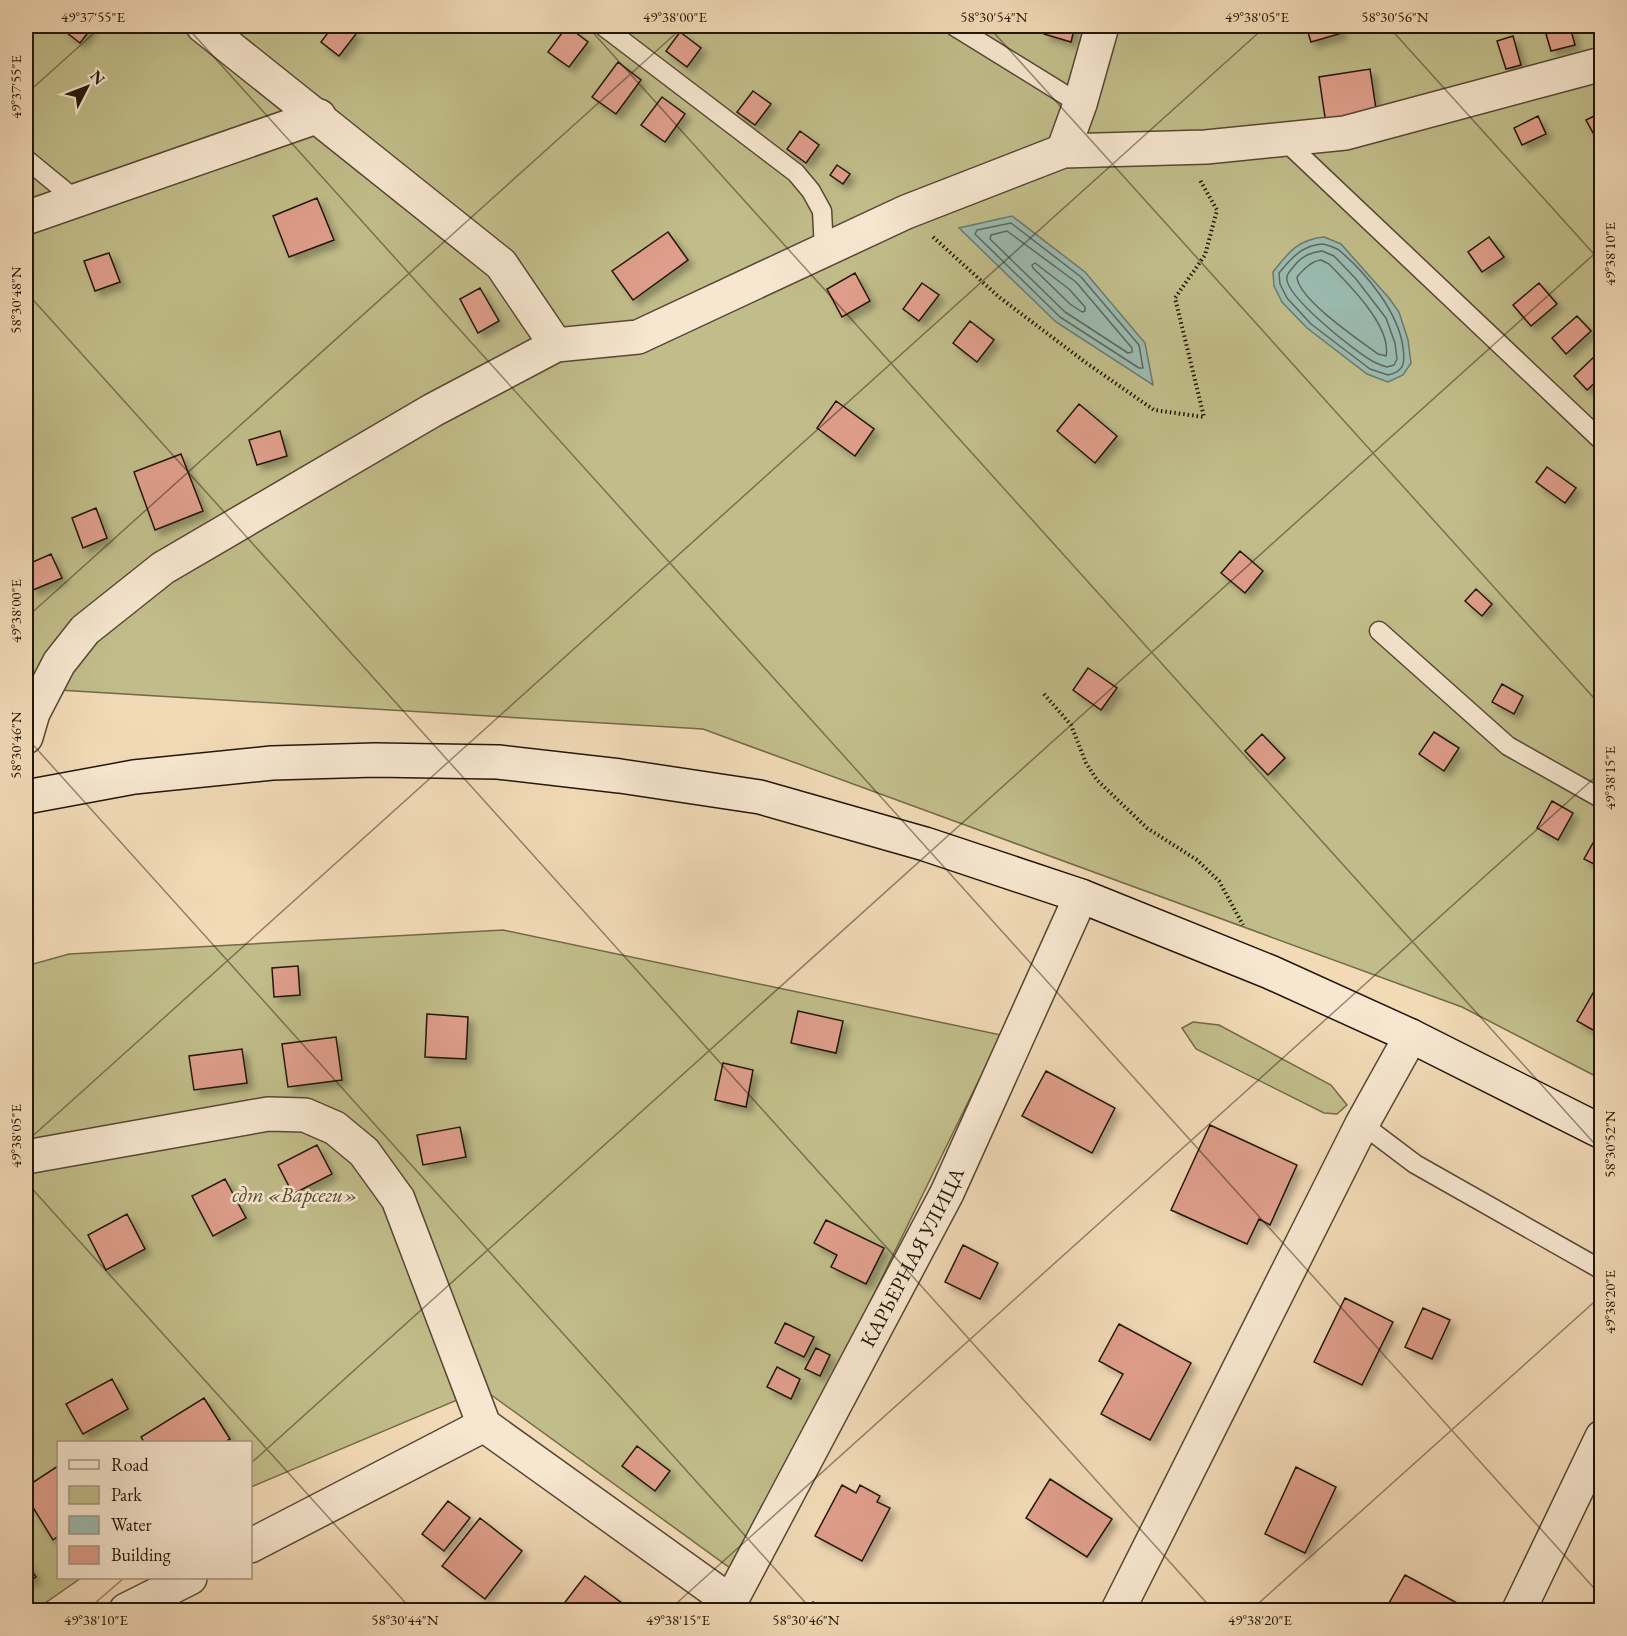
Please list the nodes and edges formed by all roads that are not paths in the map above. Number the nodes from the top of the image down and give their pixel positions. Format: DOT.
graph roads {
  1 [pos="203,26"];
  2 [pos="603,26"];
  3 [pos="954,26"];
  4 [pos="1101,26"];
  5 [pos="1602,64"];
  6 [pos="1080,104"];
  7 [pos="319,116"];
  8 [pos="1283,139"];
  9 [pos="1063,151"];
  10 [pos="26,159"];
  11 [pos="76,200"];
  12 [pos="26,218"];
  13 [pos="824,249"];
  14 [pos="556,345"];
  15 [pos="1602,441"];
  16 [pos="1379,631"];
  17 [pos="26,737"];
  18 [pos="26,797"];
  19 [pos="1602,799"];
  20 [pos="1081,896"];
  21 [pos="1411,1036"];
  22 [pos="1362,1124"];
  23 [pos="1602,1132"];
  24 [pos="26,1157"];
  25 [pos="1602,1270"];
  26 [pos="484,1425"];
  27 [pos="1602,1437"];
  28 [pos="252,1545"];
  29 [pos="188,1579"];
  30 [pos="729,1606"];
  31 [pos="126,1611"];
  32 [pos="1118,1611"];
  33 [pos="1519,1611"];
  1 -- 7 [label="street"];
  2 -- 13 [label="lane"];
  3 -- 6 [label="lane"];
  4 -- 6 [label="street"];
  5 -- 8 [label="street"];
  6 -- 9 [label="street"];
  7 -- 11 [label="street"];
  7 -- 14 [label="street"];
  8 -- 9 [label="street"];
  8 -- 15 [label="lane"];
  9 -- 13 [label="street"];
  10 -- 11 [label="lane"];
  11 -- 12 [label="street"];
  13 -- 14 [label="street"];
  14 -- 17 [label="street"];
  16 -- 19 [label="lane"];
  18 -- 20 [label="street"];
  20 -- 21 [label="street"];
  20 -- 30 [label="street, КАРЬЕРНАЯ УЛИЦА"];
  21 -- 22 [label="street"];
  21 -- 23 [label="street"];
  22 -- 25 [label="lane"];
  22 -- 32 [label="street"];
  24 -- 26 [label="street"];
  26 -- 28 [label="street"];
  26 -- 30 [label="street"];
  27 -- 33 [label="street"];
  29 -- 31 [label="street"];
}
